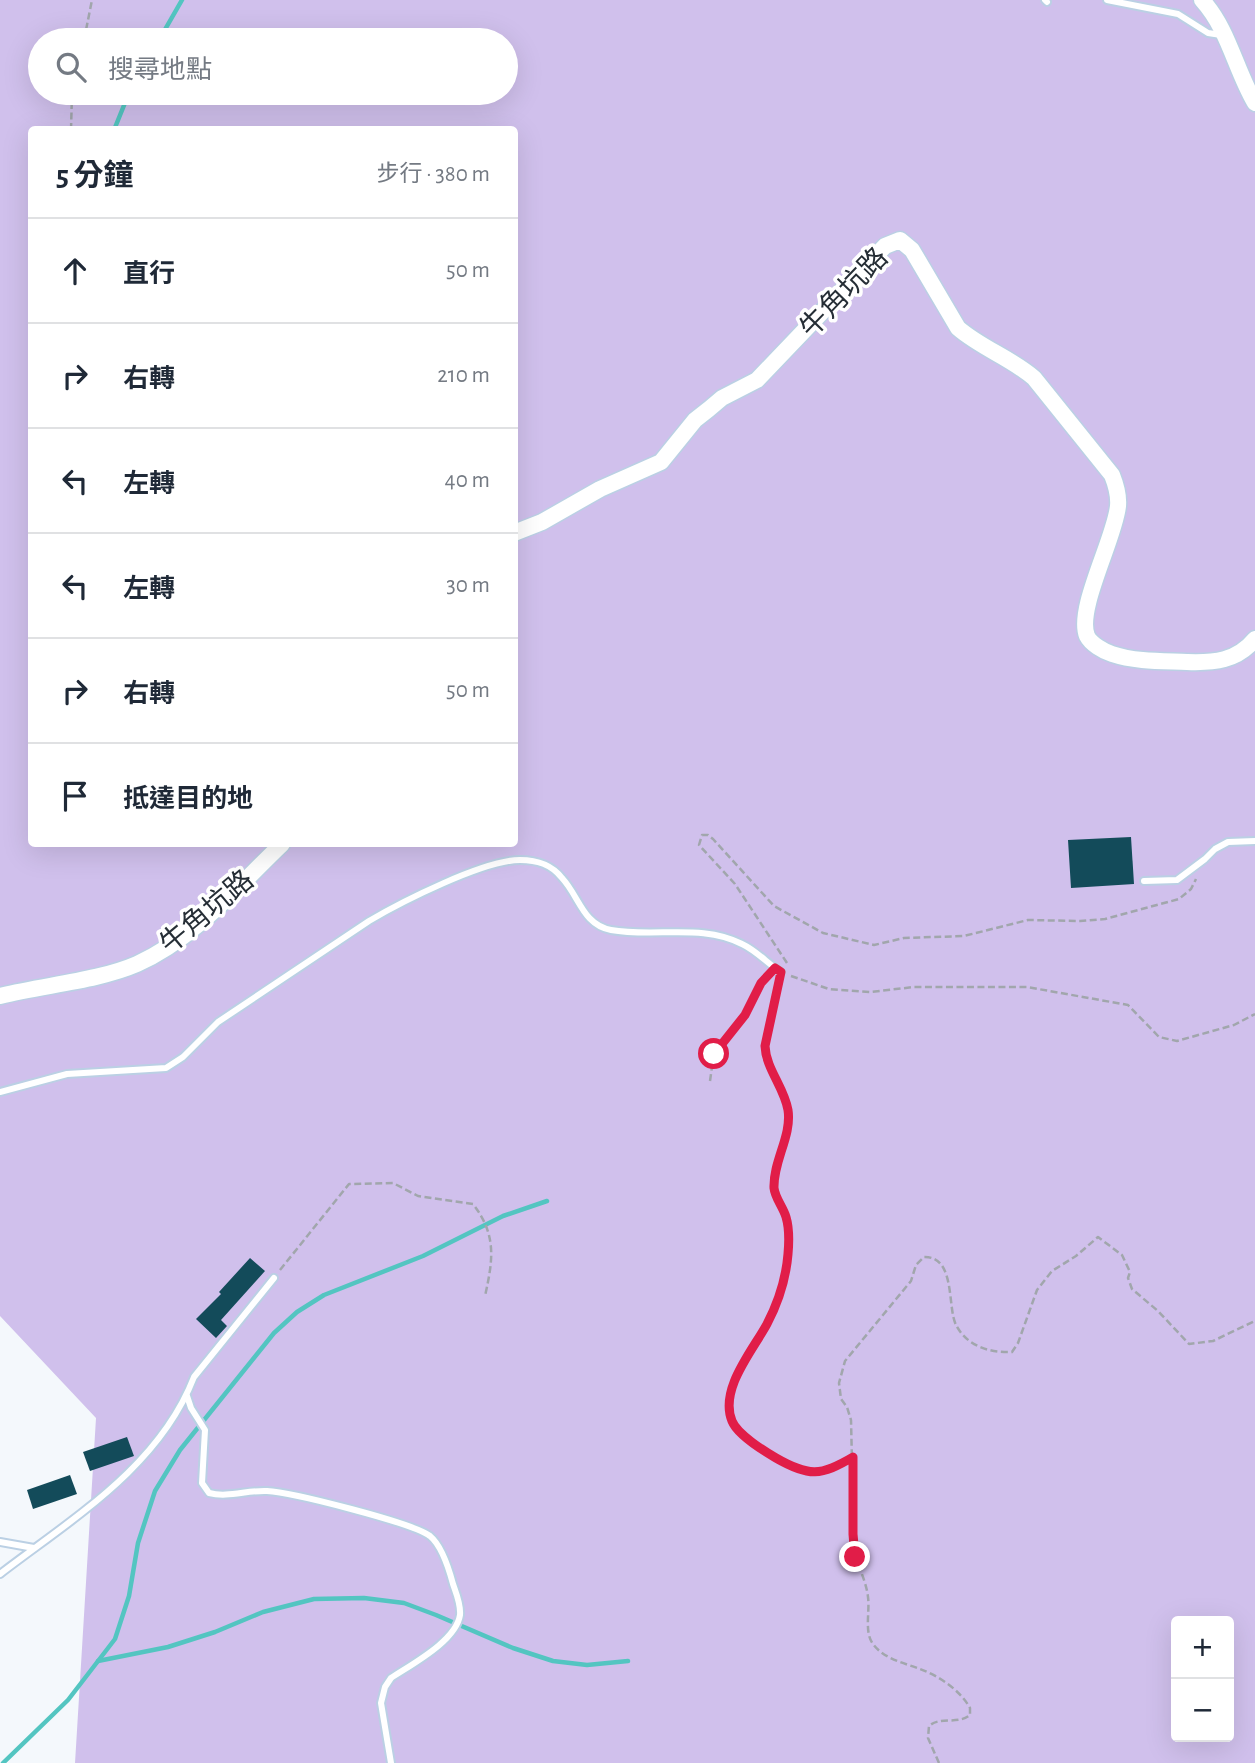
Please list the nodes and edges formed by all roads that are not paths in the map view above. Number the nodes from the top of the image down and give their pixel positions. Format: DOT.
graph roads {
  1 [pos="1107,0"];
  2 [pos="1202,0"];
  3 [pos="1227,35"];
  4 [pos="1255,103"];
  5 [pos="518,531"];
  6 [pos="1255,639"];
  7 [pos="1255,841"];
  8 [pos="279,847"];
  9 [pos="1144,881"];
  10 [pos="778,970"];
  11 [pos="0,996"];
  12 [pos="0,1092"];
  13 [pos="274,1278"];
  14 [pos="187,1396"];
  15 [pos="0,1542"];
  16 [pos="34,1548"];
  17 [pos="0,1574"];
  18 [pos="391,1763"];
  1 -- 3 [label="lane"];
  2 -- 3 [label="street"];
  3 -- 4 [label="street"];
  5 -- 6 [label="street, 牛角坑路"];
  7 -- 9 [label="lane"];
  8 -- 11 [label="street, 牛角坑路"];
  10 -- 12 [label="lane"];
  13 -- 14 [label="lane"];
  14 -- 16 [label="lane"];
  14 -- 18 [label="lane"];
  15 -- 16 [label="lane"];
  16 -- 17 [label="lane"];
}
